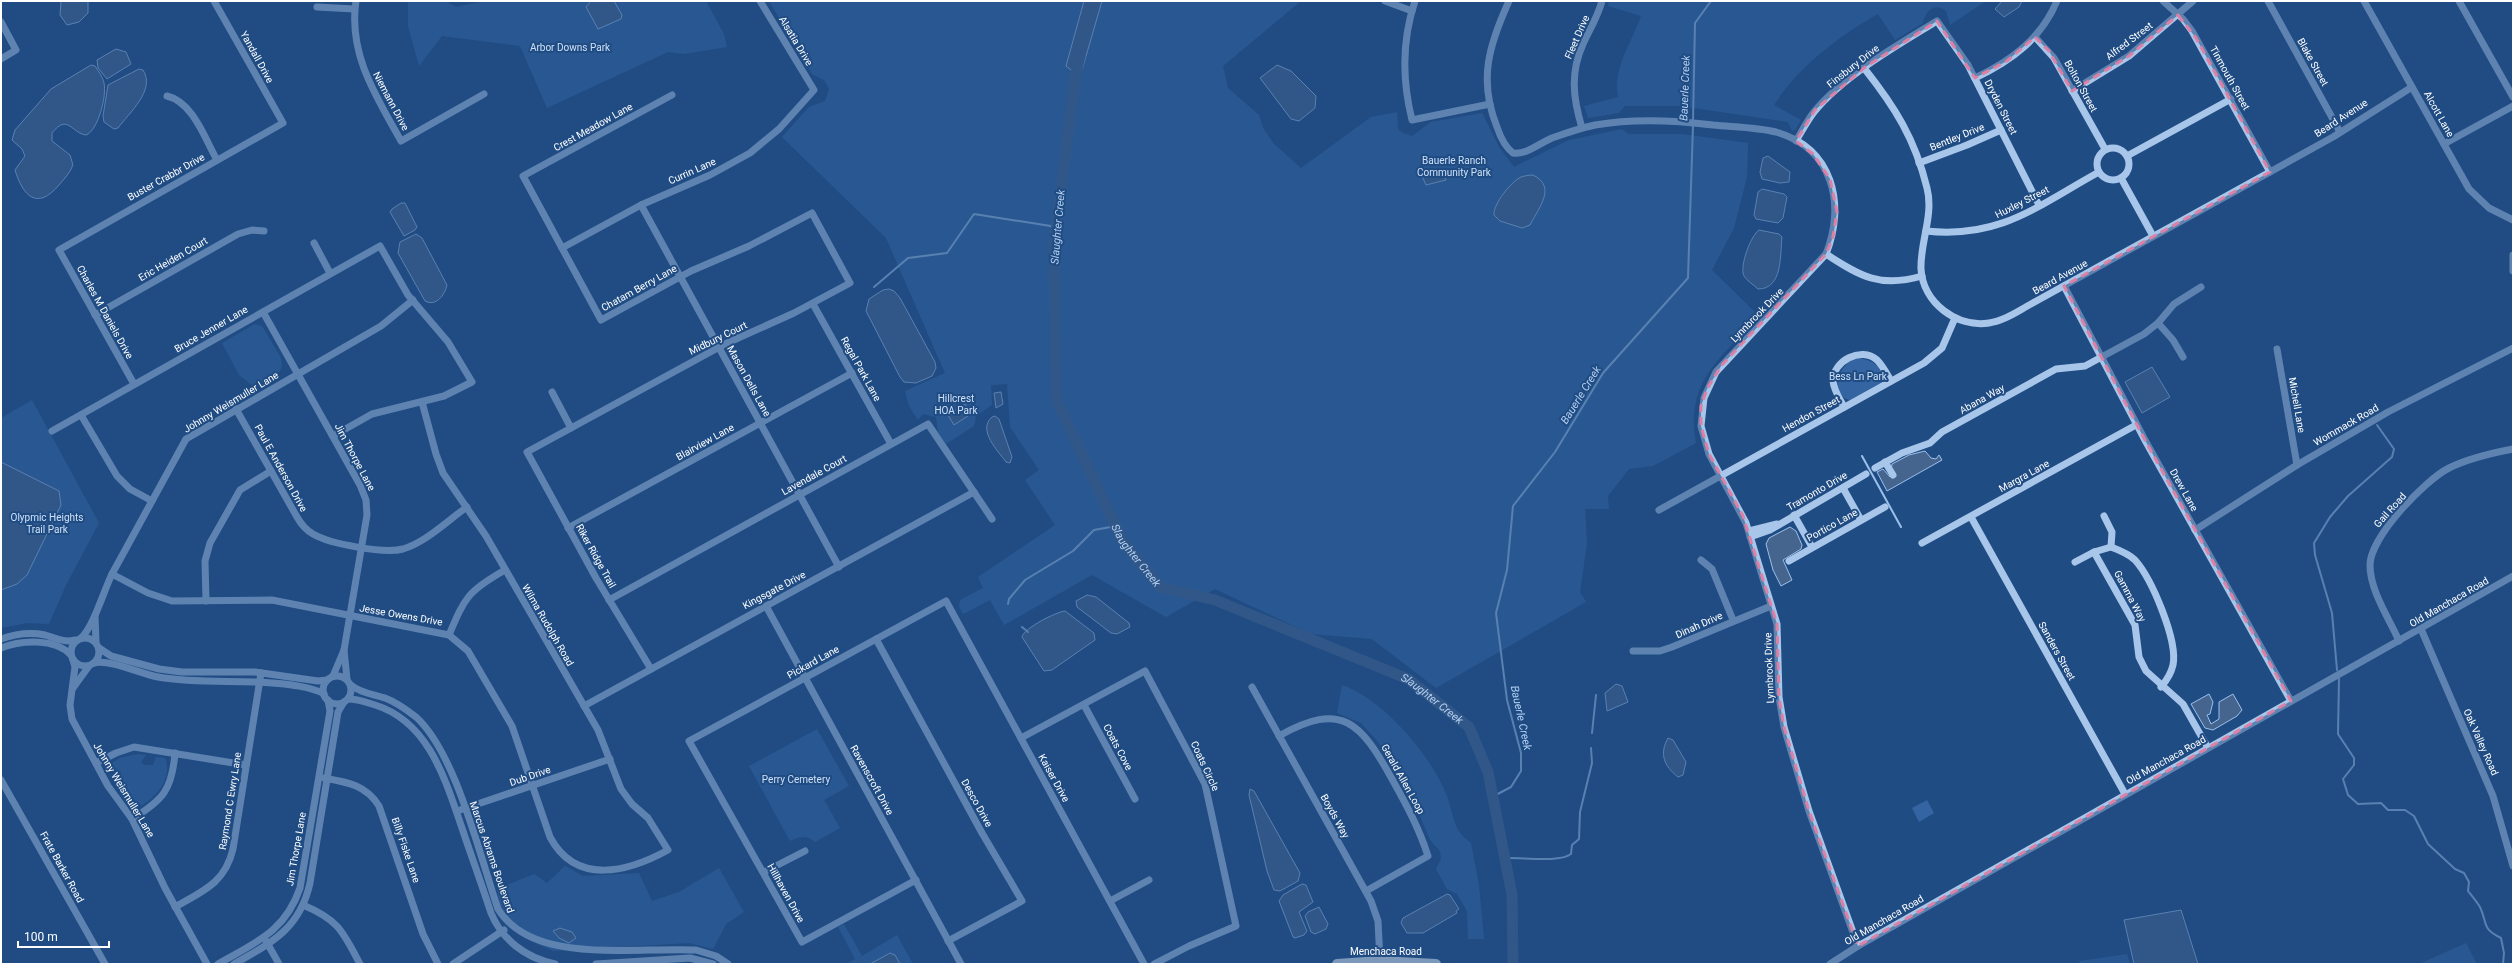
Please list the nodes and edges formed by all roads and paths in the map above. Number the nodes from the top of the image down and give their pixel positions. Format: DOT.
graph roads {
  1 [pos="214,1"];
  2 [pos="356,1"];
  3 [pos="760,1"];
  4 [pos="1385,1"];
  5 [pos="1415,1"];
  6 [pos="1509,1"];
  7 [pos="1602,1"];
  8 [pos="2057,1"];
  9 [pos="2163,1"];
  10 [pos="2193,1"];
  11 [pos="2268,1"];
  12 [pos="2364,1"];
  13 [pos="2459,1"];
  14 [pos="317,7"];
  15 [pos="354,9"];
  16 [pos="1412,11"];
  17 [pos="2178,15"];
  18 [pos="1937,21"];
  19 [pos="1,22"];
  20 [pos="2035,37"];
  21 [pos="1,59"];
  22 [pos="1864,68"];
  23 [pos="1975,78"];
  24 [pos="2412,87"];
  25 [pos="814,90"];
  26 [pos="2072,91"];
  27 [pos="484,94"];
  28 [pos="672,95"];
  29 [pos="167,96"];
  30 [pos="2513,97"];
  31 [pos="2230,99"];
  32 [pos="1490,104"];
  33 [pos="2513,106"];
  34 [pos="283,123"];
  35 [pos="1582,128"];
  36 [pos="2001,130"];
  37 [pos="2340,132"];
  38 [pos="1796,141"];
  39 [pos="2444,144"];
  40 [pos="2105,149"];
  41 [pos="2127,156"];
  42 [pos="217,160"];
  43 [pos="1919,163"];
  44 [pos="2099,172"];
  45 [pos="2270,172"];
  46 [pos="523,176"];
  47 [pos="2121,178"];
  48 [pos="641,205"];
  49 [pos="2039,205"];
  50 [pos="812,213"];
  51 [pos="2513,220"];
  52 [pos="264,231"];
  53 [pos="1926,232"];
  54 [pos="2153,236"];
  55 [pos="314,243"];
  56 [pos="562,248"];
  57 [pos="59,250"];
  58 [pos="1826,254"];
  59 [pos="2513,255"];
  60 [pos="2513,271"];
  61 [pos="330,273"];
  62 [pos="680,276"];
  63 [pos="1922,276"];
  64 [pos="2064,286"];
  65 [pos="2201,287"];
  66 [pos="413,300"];
  67 [pos="813,304"];
  68 [pos="262,312"];
  69 [pos="95,315"];
  70 [pos="1955,318"];
  71 [pos="2158,323"];
  72 [pos="719,348"];
  73 [pos="2513,348"];
  74 [pos="2277,349"];
  75 [pos="2102,357"];
  76 [pos="2183,357"];
  77 [pos="852,373"];
  78 [pos="298,374"];
  79 [pos="1890,381"];
  80 [pos="134,384"];
  81 [pos="552,392"];
  82 [pos="422,402"];
  83 [pos="1844,407"];
  84 [pos="236,409"];
  85 [pos="81,415"];
  86 [pos="760,423"];
  87 [pos="2136,425"];
  88 [pos="571,428"];
  89 [pos="52,431"];
  90 [pos="333,436"];
  91 [pos="891,444"];
  92 [pos="2513,448"];
  93 [pos="527,452"];
  94 [pos="1885,462"];
  95 [pos="2297,465"];
  96 [pos="1875,468"];
  97 [pos="271,471"];
  98 [pos="1866,474"];
  99 [pos="1892,475"];
  100 [pos="1721,476"];
  101 [pos="1843,488"];
  102 [pos="974,492"];
  103 [pos="799,494"];
  104 [pos="152,500"];
  105 [pos="466,507"];
  106 [pos="1885,507"];
  107 [pos="1659,510"];
  108 [pos="1794,515"];
  109 [pos="2104,516"];
  110 [pos="1971,517"];
  111 [pos="992,519"];
  112 [pos="1861,520"];
  113 [pos="568,528"];
  114 [pos="2195,530"];
  115 [pos="1750,534"];
  116 [pos="1922,543"];
  117 [pos="362,547"];
  118 [pos="1812,547"];
  119 [pos="2111,547"];
  120 [pos="2094,552"];
  121 [pos="1701,560"];
  122 [pos="1789,561"];
  123 [pos="2075,562"];
  124 [pos="838,567"];
  125 [pos="505,570"];
  126 [pos="112,574"];
  127 [pos="2513,576"];
  128 [pos="609,600"];
  129 [pos="206,601"];
  130 [pos="946,601"];
  131 [pos="766,606"];
  132 [pos="1771,606"];
  133 [pos="349,615"];
  134 [pos="95,616"];
  135 [pos="1734,620"];
  136 [pos="2421,629"];
  137 [pos="449,635"];
  138 [pos="1,639"];
  139 [pos="79,639"];
  140 [pos="876,640"];
  141 [pos="2399,641"];
  142 [pos="98,645"];
  143 [pos="1,648"];
  144 [pos="344,650"];
  145 [pos="1633,652"];
  146 [pos="72,658"];
  147 [pos="92,664"];
  148 [pos="651,669"];
  149 [pos="261,673"];
  150 [pos="330,678"];
  151 [pos="805,678"];
  152 [pos="260,680"];
  153 [pos="349,682"];
  154 [pos="2161,687"];
  155 [pos="73,688"];
  156 [pos="1252,688"];
  157 [pos="326,697"];
  158 [pos="346,701"];
  159 [pos="2291,701"];
  160 [pos="1084,705"];
  161 [pos="584,706"];
  162 [pos="1279,736"];
  163 [pos="1021,738"];
  164 [pos="689,741"];
  165 [pos="2208,748"];
  166 [pos="175,753"];
  167 [pos="610,759"];
  168 [pos="96,764"];
  169 [pos="246,765"];
  170 [pos="320,777"];
  171 [pos="328,779"];
  172 [pos="1,780"];
  173 [pos="532,785"];
  174 [pos="2125,794"];
  175 [pos="1135,799"];
  176 [pos="464,808"];
  177 [pos="456,811"];
  178 [pos="132,819"];
  179 [pos="668,850"];
  180 [pos="804,851"];
  181 [pos="2513,866"];
  182 [pos="764,872"];
  183 [pos="916,880"];
  184 [pos="1149,880"];
  185 [pos="1366,891"];
  186 [pos="1110,901"];
  187 [pos="304,906"];
  188 [pos="176,907"];
  189 [pos="508,927"];
  190 [pos="501,932"];
  191 [pos="264,938"];
  192 [pos="948,941"];
  193 [pos="268,945"];
  194 [pos="1858,946"];
  195 [pos="558,956"];
  196 [pos="587,959"];
  197 [pos="1380,961"];
  198 [pos="105,964"];
  199 [pos="207,964"];
  200 [pos="218,964"];
  201 [pos="234,964"];
  202 [pos="279,964"];
  203 [pos="360,964"];
  204 [pos="438,964"];
  205 [pos="453,964"];
  206 [pos="554,964"];
  207 [pos="596,964"];
  208 [pos="713,964"];
  209 [pos="728,964"];
  210 [pos="961,964"];
  211 [pos="1144,964"];
  212 [pos="1154,964"];
  213 [pos="1337,964"];
  214 [pos="1436,964"];
  215 [pos="1830,964"];
  1 -- 34 [label="street, Yandall Drive"];
  2 -- 15 [label="street, Niemann Drive"];
  3 -- 25 [label="street, Alsatia Drive"];
  4 -- 16 [label="street"];
  5 -- 16 [label="street"];
  6 -- 32 [label="street, Lynnbrook Drive"];
  7 -- 35 [label="street, Fleet Drive"];
  8 -- 20 [label="street"];
  9 -- 17 [label="street, Tinmouth Street"];
  10 -- 17 [label="street, Alfred Street"];
  11 -- 37 [label="street, Blake Street"];
  12 -- 24 [label="street, Alcott Lane"];
  13 -- 30 [label="street"];
  14 -- 15 [label="street"];
  15 -- 27 [label="street, Niemann Drive"];
  16 -- 32 [label="street"];
  17 -- 26 [label="street, Alfred Street"];
  17 -- 31 [label="street, Tinmouth Street"];
  18 -- 22 [label="street, Finsbury Drive"];
  18 -- 23 [label="street, Dryden Street"];
  19 -- 21 [label="street"];
  20 -- 23 [label="street"];
  20 -- 26 [label="street, Bolton Street"];
  22 -- 38 [label="street, Finsbury Drive"];
  22 -- 43 [label="street, Beard Avenue"];
  23 -- 36 [label="street, Dryden Street"];
  24 -- 37 [label="street, Beard Avenue"];
  24 -- 39 [label="street, Alcott Lane"];
  25 -- 48 [label="street, Currin Lane"];
  26 -- 40 [label="street, Bolton Street"];
  28 -- 46 [label="street, Crest Meadow Lane"];
  29 -- 42 [label="street"];
  31 -- 41 [label="street"];
  31 -- 45 [label="street, Tinmouth Street"];
  32 -- 35 [label="street, Lynnbrook Drive"];
  33 -- 39 [label="street"];
  34 -- 42 [label="street, Buster Crabbr Drive"];
  35 -- 38 [label="street, Lynnbrook Drive"];
  36 -- 43 [label="street, Bentley Drive"];
  36 -- 49 [label="street, Dryden Street"];
  37 -- 45 [label="street, Beard Avenue"];
  38 -- 58 [label="street, Lynnbrook Drive"];
  39 -- 51 [label="street, Alcott Lane"];
  40 -- 41 [label="street"];
  40 -- 44 [label="street"];
  41 -- 47 [label="street"];
  42 -- 57 [label="street, Buster Crabbr Drive"];
  43 -- 53 [label="street, Beard Avenue"];
  44 -- 47 [label="street"];
  44 -- 49 [label="street, Huxley Street"];
  45 -- 54 [label="street, Beard Avenue"];
  46 -- 56 [label="street, Chatam Berry Lane"];
  47 -- 54 [label="street"];
  48 -- 56 [label="street, Currin Lane"];
  48 -- 62 [label="street, Mason Dells Lane"];
  49 -- 53 [label="street, Huxley Street"];
  50 -- 62 [label="street, Chatam Berry Lane"];
  50 -- 67 [label="street, Midbury Court"];
  52 -- 69 [label="street, Eric Heiden Court"];
  53 -- 63 [label="street, Beard Avenue"];
  54 -- 64 [label="street, Beard Avenue"];
  55 -- 61 [label="street"];
  56 -- 62 [label="street, Chatam Berry Lane"];
  57 -- 69 [label="street, Charles M Daniels Drive"];
  58 -- 63 [label="street"];
  58 -- 100 [label="street, Lynnbrook Drive"];
  59 -- 60 [label="street"];
  61 -- 66 [label="street, Bruce Jenner Lane"];
  61 -- 68 [label="street, Bruce Jenner Lane"];
  62 -- 72 [label="street, Mason Dells Lane"];
  63 -- 70 [label="street, Beard Avenue"];
  64 -- 70 [label="street, Beard Avenue"];
  64 -- 75 [label="street, Drew Lane"];
  65 -- 71 [label="street, Abana Way"];
  66 -- 78 [label="street, Johnny Weismuller Lane"];
  66 -- 82 [label="street"];
  67 -- 72 [label="street, Midbury Court"];
  67 -- 77 [label="street, Regal Park Lane"];
  68 -- 78 [label="street, Jim Thorpe Lane"];
  68 -- 80 [label="street, Bruce Jenner Lane"];
  69 -- 80 [label="street, Charles M Daniels Drive"];
  70 -- 79 [label="street, Hendon Street"];
  71 -- 75 [label="street, Abana Way"];
  71 -- 76 [label="street"];
  72 -- 86 [label="street, Mason Dells Lane"];
  72 -- 88 [label="street, Midbury Court"];
  73 -- 95 [label="street, Wommack Road"];
  74 -- 95 [label="street, Michell Lane"];
  75 -- 87 [label="street, Drew Lane"];
  75 -- 94 [label="street, Abana Way"];
  77 -- 86 [label="street, Blairview Lane"];
  77 -- 91 [label="street, Regal Park Lane"];
  78 -- 84 [label="street, Johnny Weismuller Lane"];
  78 -- 90 [label="street, Jim Thorpe Lane"];
  79 -- 83 [label="street, Hendon Street"];
  79 -- 83 [label="street"];
  80 -- 85 [label="street, Bruce Jenner Lane"];
  81 -- 88 [label="street"];
  82 -- 90 [label="street"];
  82 -- 105 [label="street, Wilma Rudolph Road"];
  83 -- 100 [label="street, Hendon Street"];
  84 -- 97 [label="street, Paul E Anderson Drive"];
  84 -- 104 [label="street, Johnny Weismuller Lane"];
  85 -- 89 [label="street, Bruce Jenner Lane"];
  85 -- 104 [label="street"];
  86 -- 103 [label="street, Mason Dells Lane"];
  86 -- 113 [label="street, Blairview Lane"];
  87 -- 110 [label="street, Margra Lane"];
  87 -- 114 [label="street, Drew Lane"];
  88 -- 93 [label="street, Midbury Court"];
  90 -- 117 [label="street, Jim Thorpe Lane"];
  91 -- 102 [label="street, Lavendale Court"];
  91 -- 103 [label="street, Lavendale Court"];
  92 -- 141 [label="street, Gail Road"];
  93 -- 113 [label="street, Riker Ridge Trail"];
  94 -- 96 [label="street, Abana Way"];
  94 -- 99 [label="street"];
  95 -- 114 [label="street, Wommack Road"];
  97 -- 117 [label="street, Paul E Anderson Drive"];
  97 -- 129 [label="street"];
  98 -- 101 [label="street, Tramonto Drive"];
  100 -- 107 [label="street, Hendon Street"];
  100 -- 115 [label="street, Lynnbrook Drive"];
  101 -- 108 [label="street, Tramonto Drive"];
  101 -- 112 [label="street"];
  102 -- 111 [label="street, Lavendale Court"];
  102 -- 124 [label="street, Kingsgate Drive"];
  103 -- 124 [label="street, Mason Dells Lane"];
  103 -- 128 [label="street, Lavendale Court"];
  104 -- 126 [label="street, Johnny Weismuller Lane"];
  105 -- 117 [label="street, Paul E Anderson Drive"];
  105 -- 125 [label="street, Wilma Rudolph Road"];
  106 -- 112 [label="street, Portico Lane"];
  108 -- 115 [label="street, Tramonto Drive"];
  108 -- 118 [label="street"];
  109 -- 119 [label="street"];
  110 -- 116 [label="street, Margra Lane"];
  110 -- 174 [label="street, Sanders Street"];
  112 -- 118 [label="street, Portico Lane"];
  113 -- 128 [label="street, Riker Ridge Trail"];
  114 -- 159 [label="street, Drew Lane"];
  115 -- 132 [label="street, Lynnbrook Drive"];
  117 -- 133 [label="street, Jim Thorpe Lane"];
  118 -- 122 [label="street, Portico Lane"];
  119 -- 120 [label="street"];
  119 -- 154 [label="street"];
  120 -- 123 [label="street"];
  120 -- 154 [label="street, Gamma Way"];
  121 -- 135 [label="street"];
  124 -- 131 [label="street, Kingsgate Drive"];
  125 -- 137 [label="street"];
  125 -- 161 [label="street, Wilma Rudolph Road"];
  126 -- 129 [label="street, Jesse Owens Drive"];
  126 -- 134 [label="street, Johnny Weismuller Lane"];
  127 -- 136 [label="street, Old Manchaca Road"];
  128 -- 148 [label="street, Riker Ridge Trail"];
  129 -- 133 [label="street, Jesse Owens Drive"];
  130 -- 140 [label="street, Pickard Lane"];
  130 -- 163 [label="street, Kaiser Drive"];
  131 -- 148 [label="street, Kingsgate Drive"];
  131 -- 151 [label="street, Ravenscroft Drive"];
  132 -- 135 [label="street, Dinah Drive"];
  132 -- 194 [label="street, Lynnbrook Drive"];
  133 -- 137 [label="street, Jesse Owens Drive"];
  133 -- 144 [label="street, Jim Thorpe Lane"];
  134 -- 139 [label="street, Johnny Weismuller Lane"];
  134 -- 142 [label="street, Johnny Weismuller Lane"];
  135 -- 145 [label="street, Dinah Drive"];
  136 -- 141 [label="street, Old Manchaca Road"];
  136 -- 181 [label="street, Oak Valley Road"];
  137 -- 173 [label="street, Jesse Owens Drive"];
  138 -- 139 [label="street"];
  139 -- 142 [label="street"];
  139 -- 146 [label="street"];
  140 -- 151 [label="street, Pickard Lane"];
  140 -- 192 [label="street, Desco Drive"];
  141 -- 159 [label="street, Old Manchaca Road"];
  142 -- 147 [label="street"];
  142 -- 149 [label="street"];
  143 -- 146 [label="street"];
  144 -- 150 [label="street, Jim Thorpe Lane"];
  144 -- 153 [label="street, Jim Thorpe Lane"];
  146 -- 147 [label="street"];
  146 -- 155 [label="street, Johnny Weismuller Lane"];
  147 -- 152 [label="street"];
  147 -- 155 [label="street, Johnny Weismuller Lane"];
  148 -- 161 [label="street, Kingsgate Drive"];
  149 -- 150 [label="street"];
  149 -- 152 [label="street, Raymond C Ewry Lane"];
  150 -- 153 [label="street"];
  150 -- 157 [label="street"];
  151 -- 164 [label="street, Pickard Lane"];
  151 -- 183 [label="street, Ravenscroft Drive"];
  152 -- 157 [label="street"];
  152 -- 169 [label="street, Raymond C Ewry Lane"];
  153 -- 158 [label="street"];
  153 -- 176 [label="street, Marcus Abrams Boulevard"];
  154 -- 165 [label="street, Gamma Way"];
  155 -- 168 [label="street, Johnny Weismuller Lane"];
  156 -- 162 [label="street, Boyds Way"];
  157 -- 158 [label="street"];
  157 -- 170 [label="street, Jim Thorpe Lane"];
  158 -- 171 [label="street, Jim Thorpe Lane"];
  158 -- 177 [label="street, Marcus Abrams Boulevard"];
  159 -- 165 [label="street, Old Manchaca Road"];
  160 -- 163 [label="street, Coats Circle"];
  160 -- 175 [label="street, Coats Cove"];
  160 -- 212 [label="street, Coats Circle"];
  161 -- 167 [label="street, Wilma Rudolph Road"];
  162 -- 185 [label="street, Boyds Way"];
  162 -- 185 [label="street, Gerald Allen Loop"];
  163 -- 186 [label="street, Kaiser Drive"];
  164 -- 182 [label="street, Hillhaven Drive"];
  165 -- 174 [label="street, Old Manchaca Road"];
  166 -- 168 [label="street"];
  166 -- 169 [label="street"];
  166 -- 178 [label="street"];
  167 -- 173 [label="street, Dub Drive"];
  167 -- 179 [label="street, Wilma Rudolph Road"];
  168 -- 178 [label="street, Johnny Weismuller Lane"];
  169 -- 188 [label="street, Raymond C Ewry Lane"];
  170 -- 171 [label="street, Billy Fiske Lane"];
  170 -- 191 [label="street, Jim Thorpe Lane"];
  171 -- 187 [label="street, Jim Thorpe Lane"];
  171 -- 204 [label="street, Billy Fiske Lane"];
  172 -- 198 [label="street, Frate Barker Road"];
  173 -- 176 [label="street, Dub Drive"];
  173 -- 179 [label="street, Jesse Owens Drive"];
  174 -- 194 [label="street, Old Manchaca Road"];
  176 -- 177 [label="street, Dub Drive"];
  176 -- 189 [label="street, Marcus Abrams Boulevard"];
  177 -- 190 [label="street, Marcus Abrams Boulevard"];
  178 -- 188 [label="street, Johnny Weismuller Lane"];
  180 -- 182 [label="street"];
  182 -- 183 [label="street, Hillhaven Drive"];
  183 -- 192 [label="street, Ravenscroft Drive"];
  184 -- 186 [label="street"];
  185 -- 197 [label="street, Boyds Way"];
  186 -- 211 [label="street, Kaiser Drive"];
  187 -- 193 [label="street, Jim Thorpe Lane"];
  187 -- 203 [label="street"];
  188 -- 199 [label="street, Johnny Weismuller Lane"];
  189 -- 190 [label="street"];
  189 -- 195 [label="street, Marcus Abrams Boulevard"];
  190 -- 205 [label="street"];
  190 -- 206 [label="street, Marcus Abrams Boulevard"];
  191 -- 193 [label="street"];
  191 -- 200 [label="street, Jim Thorpe Lane"];
  192 -- 210 [label="street, Ravenscroft Drive"];
  193 -- 201 [label="street, Jim Thorpe Lane"];
  193 -- 202 [label="street"];
  194 -- 215 [label="street, Old Manchaca Road"];
  196 -- 209 [label="street"];
  197 -- 213 [label="main road, Menchaca Road"];
  197 -- 214 [label="main road, Menchaca Road"];
  207 -- 208 [label="street"];
}
